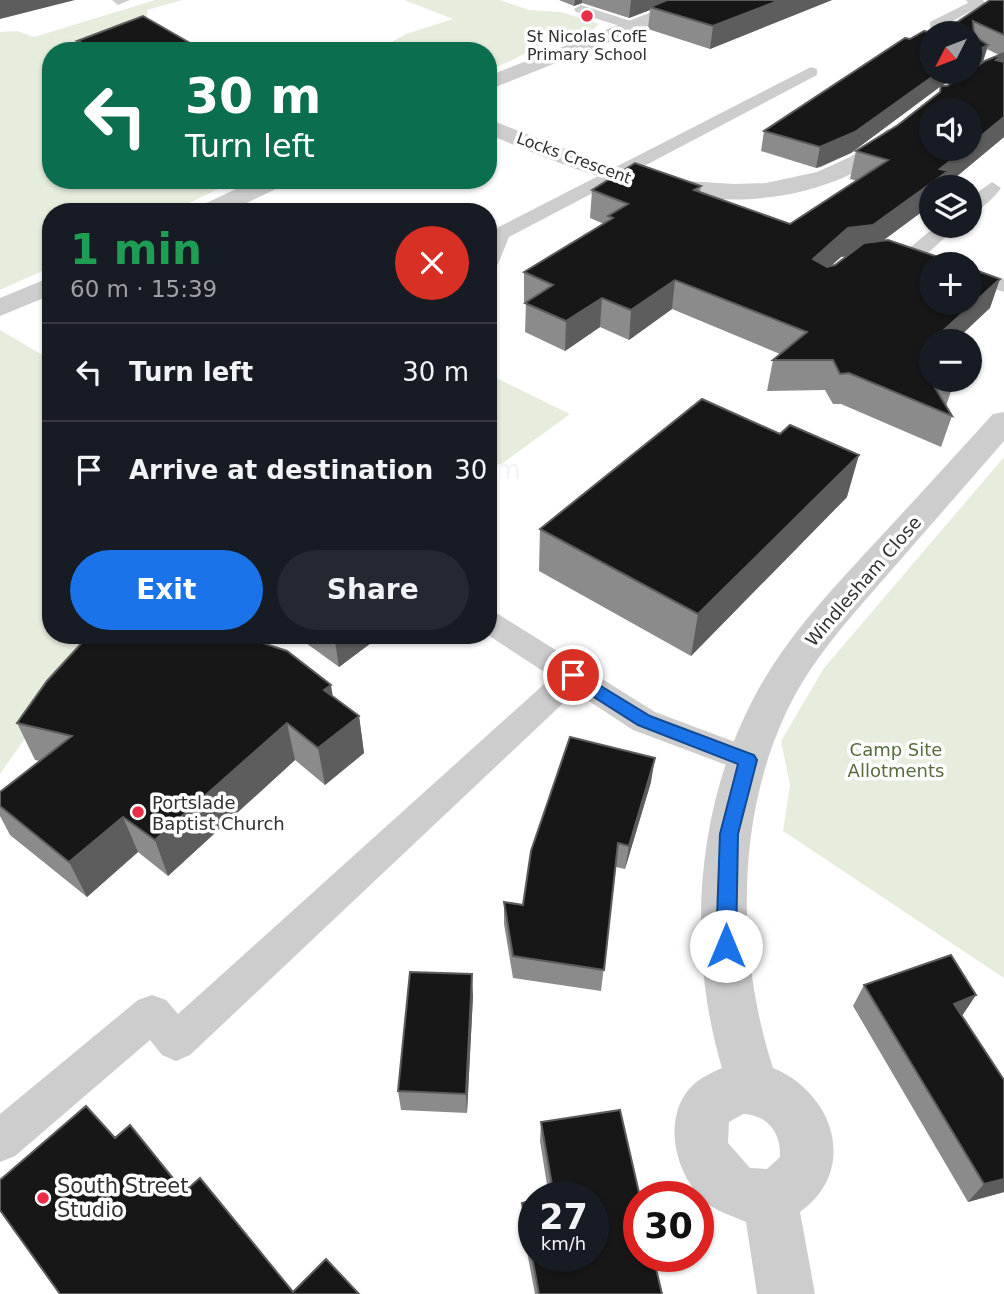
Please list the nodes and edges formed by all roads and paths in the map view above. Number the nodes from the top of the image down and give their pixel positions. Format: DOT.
graph roads {
  1 [pos="698,0"];
  2 [pos="972,0"];
  3 [pos="582,9"];
  4 [pos="944,21"];
  5 [pos="632,26"];
  6 [pos="811,72"];
  7 [pos="497,80"];
  8 [pos="918,117"];
  9 [pos="497,131"];
  10 [pos="611,175"];
  11 [pos="992,188"];
  12 [pos="256,189"];
  13 [pos="982,197"];
  14 [pos="226,203"];
  15 [pos="932,238"];
  16 [pos="497,242"];
  17 [pos="919,260"];
  18 [pos="982,279"];
  19 [pos="1004,286"];
  20 [pos="42,289"];
  21 [pos="0,308"];
  22 [pos="1004,421"];
  23 [pos="497,627"];
  24 [pos="573,675"];
  25 [pos="748,760"];
  26 [pos="754,1088"];
  27 [pos="0,1141"];
  28 [pos="770,1197"];
  29 [pos="786,1294"];
  1 -- 5 [label="street"];
  2 -- 4 [label="lane"];
  3 -- 5 [label="lane"];
  5 -- 7 [label="street"];
  6 -- 10 [label="lane"];
  8 -- 10 [label="street, Locks Crescent"];
  9 -- 10 [label="street, Locks Crescent"];
  10 -- 16 [label="lane"];
  11 -- 13 [label="lane"];
  12 -- 14 [label="street"];
  15 -- 17 [label="lane"];
  18 -- 19 [label="lane"];
  20 -- 21 [label="street"];
  22 -- 25 [label="street, Windlesham Close"];
  23 -- 24 [label="lane"];
  24 -- 25 [label="lane"];
  24 -- 27 [label="lane"];
  25 -- 26 [label="street, Windlesham Close"];
  26 -- 28 [label="street"];
  26 -- 28 [label="street"];
  28 -- 29 [label="street"];
}
